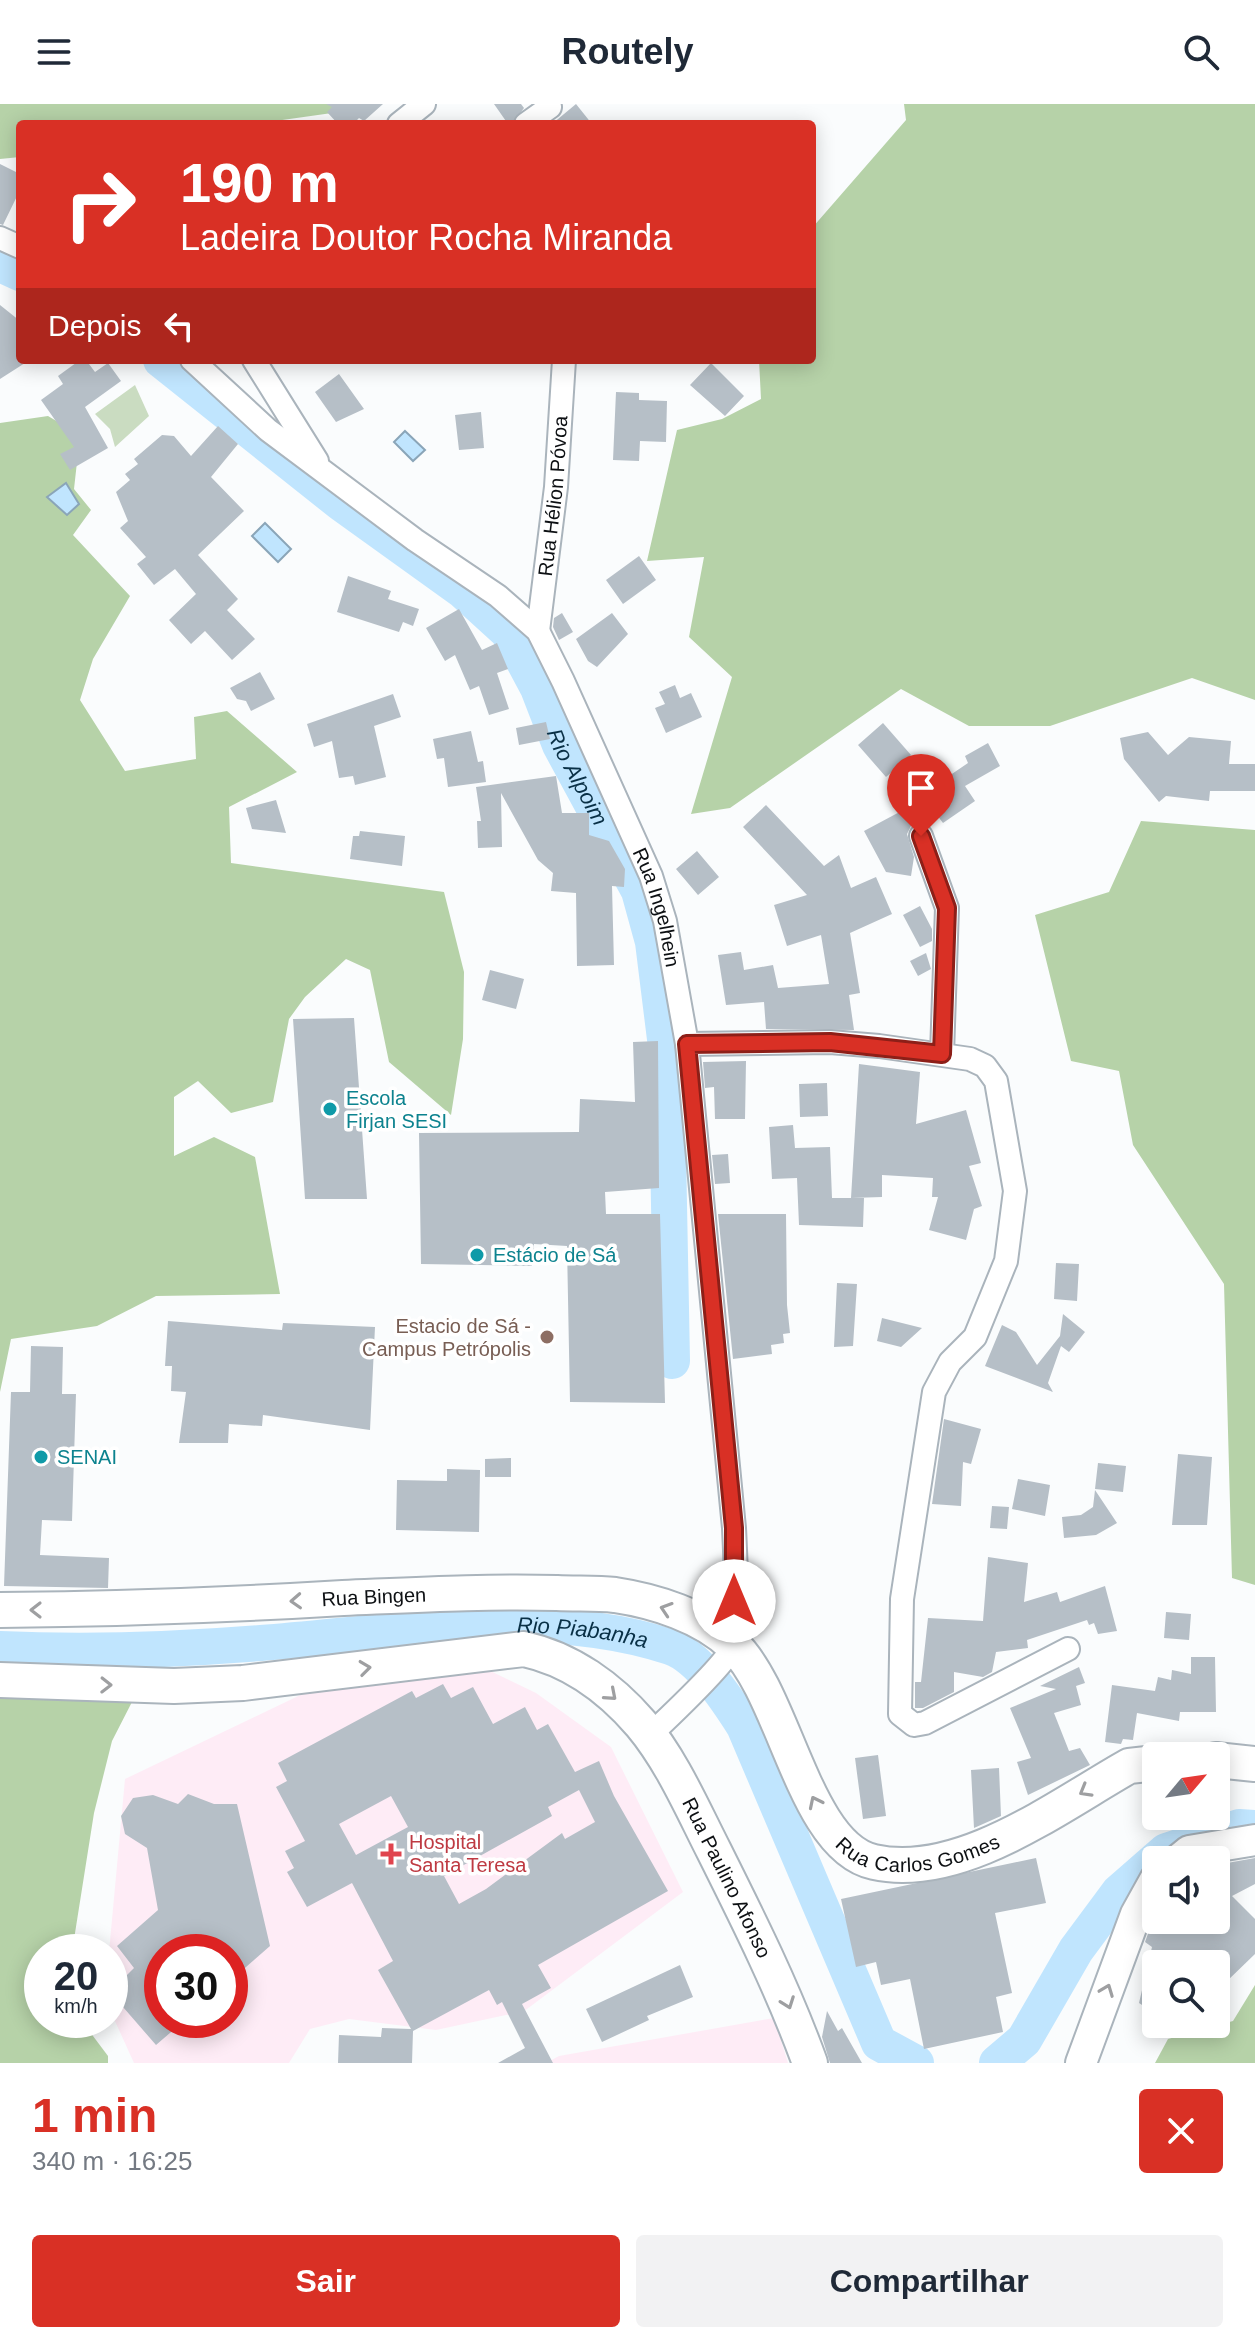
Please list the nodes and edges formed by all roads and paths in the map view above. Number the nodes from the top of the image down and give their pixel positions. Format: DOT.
graph roads {
  1 [pos="424,104"];
  2 [pos="550,107"];
  3 [pos="404,120"];
  4 [pos="532,120"];
  5 [pos="196,364"];
  6 [pos="256,364"];
  7 [pos="564,364"];
  8 [pos="325,474"];
  9 [pos="538,631"];
  10 [pos="921,836"];
  11 [pos="687,1044"];
  12 [pos="942,1054"];
  13 [pos="0,1610"];
  14 [pos="734,1645"];
  15 [pos="1068,1649"];
  16 [pos="0,1680"];
  17 [pos="649,1736"];
  18 [pos="1230,1761"];
  19 [pos="1255,1764"];
  20 [pos="1142,1765"];
  21 [pos="1255,1840"];
  22 [pos="1219,1846"];
  23 [pos="1142,1903"];
  24 [pos="810,2063"];
  25 [pos="1081,2063"];
  1 -- 3 [label="street"];
  2 -- 4 [label="street"];
  5 -- 8 [label="street, Rua Ingelhein"];
  6 -- 8 [label="street"];
  7 -- 9 [label="street, Rua Hélion Póvoa"];
  8 -- 9 [label="street, Rua Ingelhein"];
  9 -- 11 [label="street, Rua Ingelhein"];
  10 -- 12 [label="street"];
  11 -- 12 [label="street"];
  11 -- 14 [label="street, Rua Ingelhein"];
  12 -- 15 [label="street"];
  14 -- 13 [label="main road, Rua Bingen, one-way"];
  14 -- 17 [label="street"];
  20 -- 14 [label="main road, Rua Carlos Gomes, one-way"];
  16 -- 17 [label="main road, one-way"];
  17 -- 24 [label="main road, Rua Paulino Afonso, one-way"];
  18 -- 19 [label="main road"];
  21 -- 22 [label="main road"];
  25 -- 23 [label="main road, one-way"];
}
